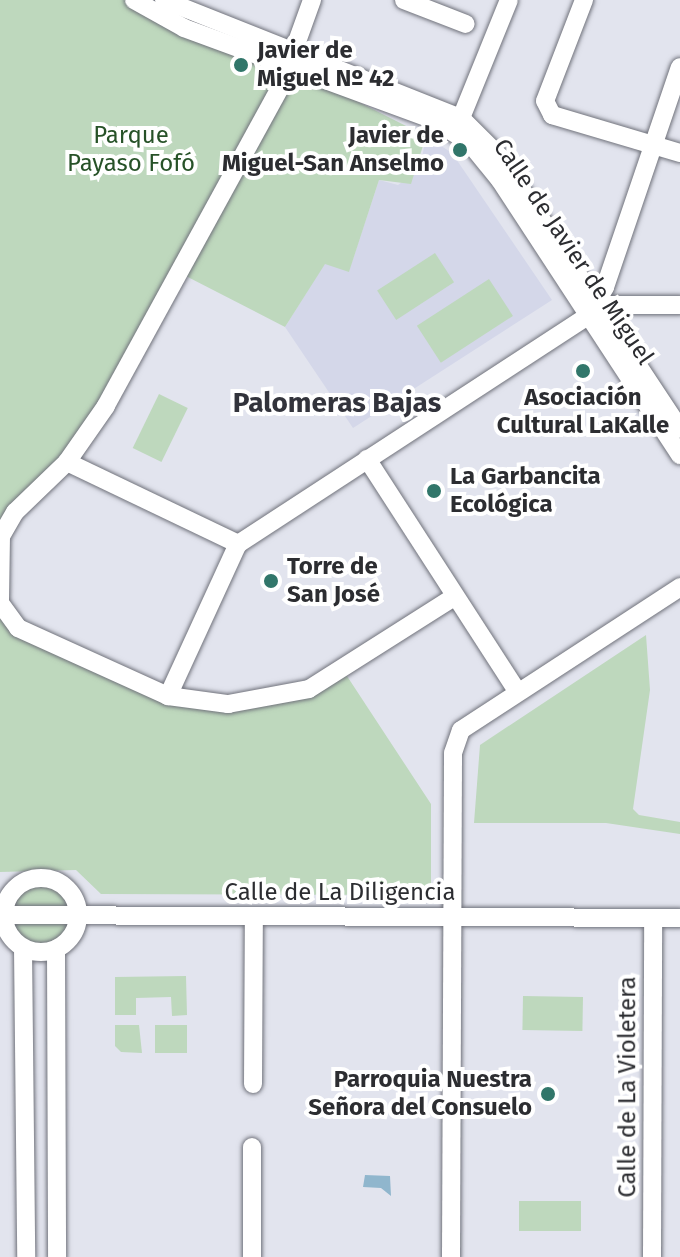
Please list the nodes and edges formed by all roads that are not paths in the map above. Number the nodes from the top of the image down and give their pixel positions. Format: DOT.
graph roads {
  1 [pos="134,0"];
  2 [pos="164,0"];
  3 [pos="312,0"];
  4 [pos="404,0"];
  5 [pos="509,0"];
  6 [pos="584,0"];
  7 [pos="496,36"];
  8 [pos="291,60"];
  9 [pos="680,67"];
  10 [pos="461,118"];
  11 [pos="653,146"];
  12 [pos="680,153"];
  13 [pos="680,305"];
  14 [pos="593,310"];
  15 [pos="680,429"];
  16 [pos="680,455"];
  17 [pos="367,459"];
  18 [pos="67,462"];
  19 [pos="238,544"];
  20 [pos="680,587"];
  21 [pos="454,597"];
  22 [pos="517,691"];
  23 [pos="168,696"];
  24 [pos="2,915"];
  25 [pos="79,916"];
  26 [pos="254,917"];
  27 [pos="452,917"];
  28 [pos="653,918"];
  29 [pos="680,918"];
  30 [pos="23,948"];
  31 [pos="56,949"];
  32 [pos="253,1084"];
  33 [pos="252,1147"];
  34 [pos="26,1257"];
  35 [pos="57,1257"];
  36 [pos="252,1257"];
  37 [pos="451,1257"];
  38 [pos="652,1257"];
  1 -- 8 [label="street, Calle de Javier de Miguel"];
  2 -- 8 [label="street"];
  3 -- 8 [label="street"];
  4 -- 7 [label="street"];
  5 -- 7 [label="street"];
  6 -- 11 [label="street"];
  7 -- 10 [label="street"];
  8 -- 10 [label="street"];
  8 -- 14 [label="street, Calle de Javier de Miguel"];
  8 -- 18 [label="street"];
  9 -- 11 [label="street"];
  10 -- 14 [label="street"];
  11 -- 12 [label="street"];
  11 -- 14 [label="street"];
  13 -- 14 [label="street"];
  14 -- 15 [label="street"];
  14 -- 16 [label="street, Calle de Javier de Miguel"];
  14 -- 17 [label="street"];
  17 -- 19 [label="street"];
  17 -- 21 [label="street"];
  18 -- 19 [label="street"];
  18 -- 23 [label="street"];
  19 -- 23 [label="street"];
  20 -- 22 [label="street"];
  21 -- 22 [label="street"];
  21 -- 23 [label="street"];
  22 -- 27 [label="street"];
  24 -- 25 [label="street, Calle de La Diligencia"];
  24 -- 25 [label="street"];
  24 -- 30 [label="street"];
  25 -- 26 [label="street, Calle de La Diligencia"];
  25 -- 31 [label="street"];
  26 -- 27 [label="street, Calle de La Diligencia"];
  26 -- 32 [label="street"];
  27 -- 28 [label="street, Calle de La Diligencia"];
  27 -- 37 [label="street"];
  28 -- 29 [label="street, Calle de La Diligencia"];
  28 -- 38 [label="street, Calle de La Violetera"];
  30 -- 31 [label="street"];
  30 -- 34 [label="street"];
  31 -- 35 [label="street"];
  33 -- 36 [label="street"];
}
